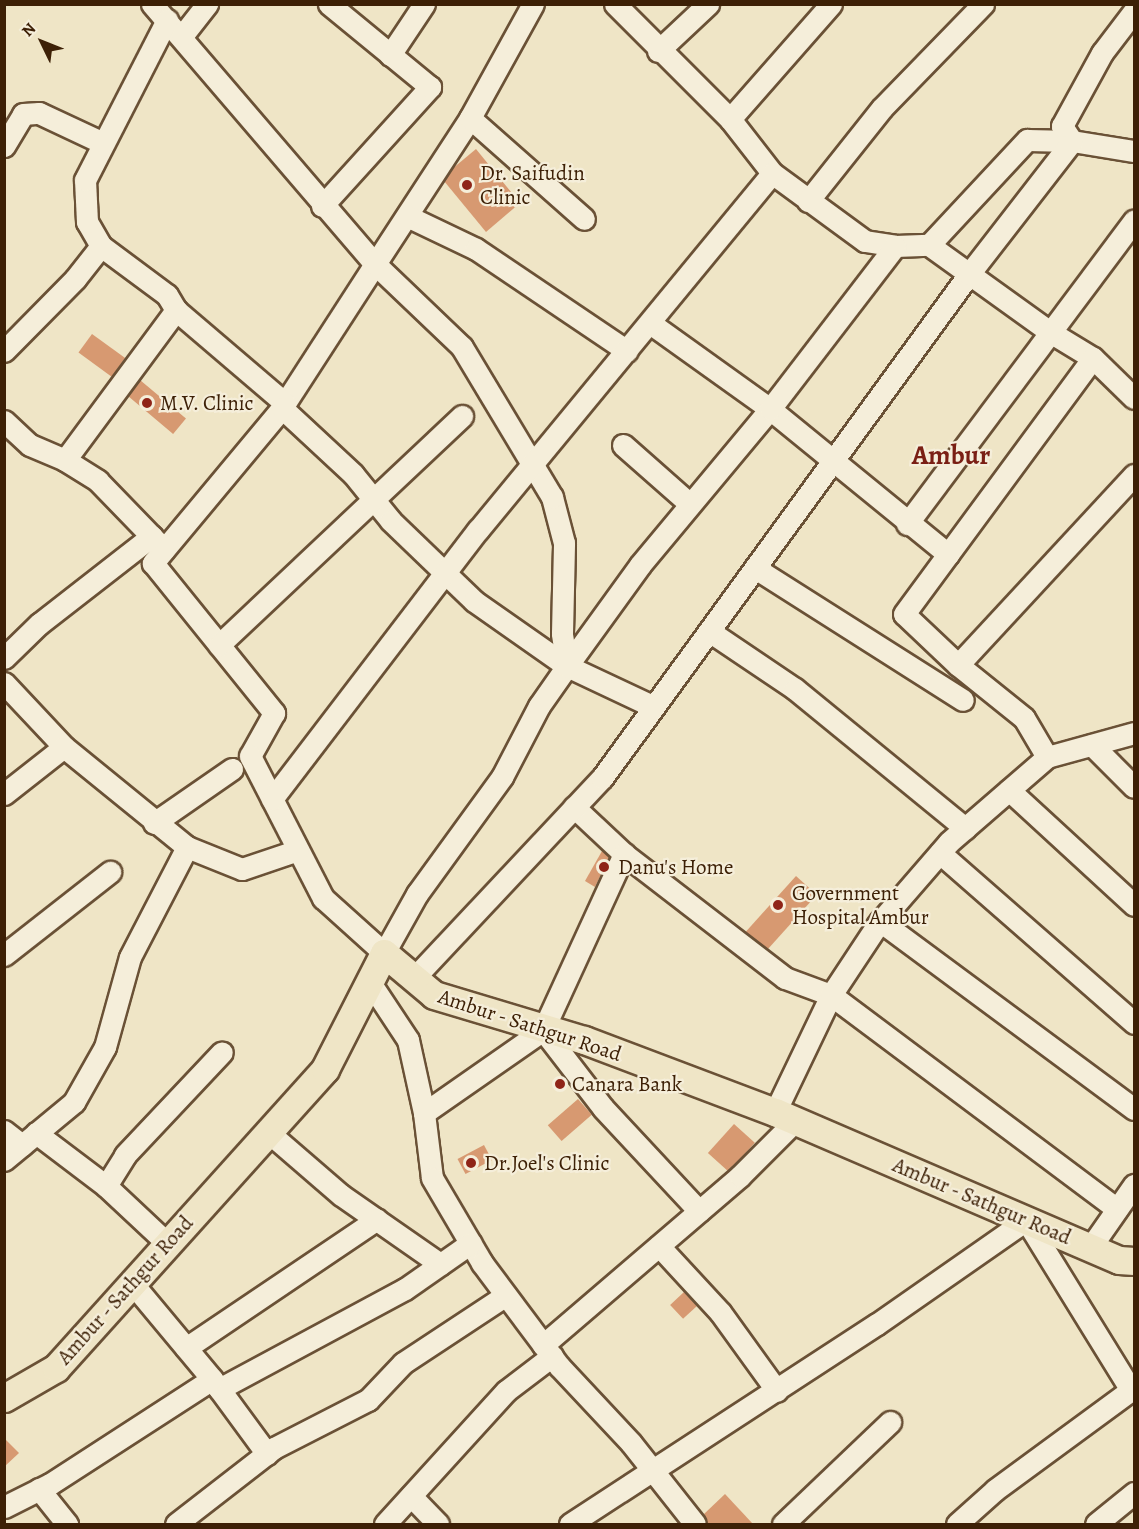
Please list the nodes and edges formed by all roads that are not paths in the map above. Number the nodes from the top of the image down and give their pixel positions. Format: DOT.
graph roads {
  1 [pos="152,4"];
  2 [pos="207,4"];
  3 [pos="424,4"];
  4 [pos="533,4"];
  5 [pos="615,4"];
  6 [pos="708,4"];
  7 [pos="831,4"];
  8 [pos="983,4"];
  9 [pos="339,8"];
  10 [pos="1134,11"];
  11 [pos="166,20"];
  12 [pos="182,36"];
  13 [pos="658,51"];
  14 [pos="390,55"];
  15 [pos="470,118"];
  16 [pos="730,119"];
  17 [pos="1072,141"];
  18 [pos="103,143"];
  19 [pos="4,146"];
  20 [pos="1134,151"];
  21 [pos="772,173"];
  22 [pos="808,201"];
  23 [pos="322,206"];
  24 [pos="407,216"];
  25 [pos="584,219"];
  26 [pos="1134,221"];
  27 [pos="929,245"];
  28 [pos="101,246"];
  29 [pos="895,246"];
  30 [pos="375,264"];
  31 [pos="969,274"];
  32 [pos="176,310"];
  33 [pos="650,323"];
  34 [pos="1050,332"];
  35 [pos="4,351"];
  36 [pos="627,351"];
  37 [pos="1093,358"];
  38 [pos="1134,398"];
  39 [pos="283,405"];
  40 [pos="770,409"];
  41 [pos="462,416"];
  42 [pos="4,421"];
  43 [pos="622,445"];
  44 [pos="65,460"];
  45 [pos="833,460"];
  46 [pos="534,462"];
  47 [pos="1134,475"];
  48 [pos="375,501"];
  49 [pos="690,504"];
  50 [pos="907,524"];
  51 [pos="158,542"];
  52 [pos="948,554"];
  53 [pos="755,568"];
  54 [pos="447,571"];
  55 [pos="709,631"];
  56 [pos="219,645"];
  57 [pos="4,658"];
  58 [pos="958,665"];
  59 [pos="567,666"];
  60 [pos="4,683"];
  61 [pos="963,700"];
  62 [pos="654,707"];
  63 [pos="1134,733"];
  64 [pos="1092,745"];
  65 [pos="64,747"];
  66 [pos="1047,757"];
  67 [pos="232,769"];
  68 [pos="1134,787"];
  69 [pos="1009,790"];
  70 [pos="4,794"];
  71 [pos="272,799"];
  72 [pos="574,807"];
  73 [pos="154,823"];
  74 [pos="965,828"];
  75 [pos="187,847"];
  76 [pos="298,850"];
  77 [pos="940,853"];
  78 [pos="624,854"];
  79 [pos="110,872"];
  80 [pos="1134,905"];
  81 [pos="880,921"];
  82 [pos="384,953"];
  83 [pos="4,955"];
  84 [pos="414,978"];
  85 [pos="371,984"];
  86 [pos="831,995"];
  87 [pos="1134,1023"];
  88 [pos="543,1030"];
  89 [pos="222,1052"];
  90 [pos="1134,1109"];
  91 [pos="424,1113"];
  92 [pos="785,1117"];
  93 [pos="4,1131"];
  94 [pos="268,1132"];
  95 [pos="29,1139"];
  96 [pos="4,1160"];
  97 [pos="1134,1185"];
  98 [pos="106,1186"];
  99 [pos="1117,1209"];
  100 [pos="699,1211"];
  101 [pos="377,1219"];
  102 [pos="1026,1220"];
  103 [pos="471,1243"];
  104 [pos="168,1244"];
  105 [pos="659,1246"];
  106 [pos="1090,1248"];
  107 [pos="1134,1261"];
  108 [pos="441,1264"];
  109 [pos="132,1283"];
  110 [pos="506,1295"];
  111 [pos="186,1348"];
  112 [pos="547,1350"];
  113 [pos="215,1384"];
  114 [pos="777,1391"];
  115 [pos="1133,1394"];
  116 [pos="4,1398"];
  117 [pos="890,1422"];
  118 [pos="267,1454"];
  119 [pos="654,1472"];
  120 [pos="39,1489"];
  121 [pos="1134,1493"];
  122 [pos="411,1496"];
  123 [pos="4,1506"];
  124 [pos="67,1524"];
  125 [pos="176,1524"];
  126 [pos="385,1524"];
  127 [pos="438,1524"];
  128 [pos="570,1524"];
  129 [pos="695,1524"];
  130 [pos="783,1524"];
  131 [pos="957,1524"];
  132 [pos="1096,1524"];
  1 -- 11 [label="street"];
  2 -- 12 [label="street"];
  3 -- 14 [label="street"];
  4 -- 15 [label="street"];
  5 -- 13 [label="street"];
  6 -- 13 [label="street"];
  7 -- 16 [label="street"];
  8 -- 22 [label="street"];
  9 -- 14 [label="street"];
  10 -- 17 [label="street"];
  11 -- 12 [label="street"];
  11 -- 18 [label="street"];
  12 -- 23 [label="street"];
  13 -- 16 [label="street"];
  14 -- 23 [label="street"];
  15 -- 24 [label="street"];
  15 -- 25 [label="street"];
  16 -- 21 [label="street"];
  17 -- 20 [label="street"];
  17 -- 27 [label="street"];
  17 -- 31 [label="street"];
  18 -- 19 [label="street"];
  18 -- 28 [label="street"];
  21 -- 22 [label="street"];
  21 -- 33 [label="street"];
  22 -- 29 [label="street"];
  23 -- 30 [label="street"];
  24 -- 30 [label="street"];
  24 -- 36 [label="street"];
  26 -- 34 [label="street"];
  27 -- 29 [label="street"];
  27 -- 31 [label="street"];
  28 -- 32 [label="street"];
  28 -- 35 [label="street"];
  29 -- 40 [label="street"];
  30 -- 39 [label="street"];
  30 -- 46 [label="street"];
  31 -- 34 [label="street"];
  31 -- 45 [label="street"];
  32 -- 39 [label="street"];
  32 -- 44 [label="street"];
  33 -- 36 [label="street"];
  33 -- 40 [label="street"];
  34 -- 37 [label="street"];
  34 -- 50 [label="street"];
  36 -- 46 [label="street"];
  37 -- 38 [label="street"];
  37 -- 52 [label="street"];
  39 -- 48 [label="street"];
  39 -- 51 [label="street"];
  40 -- 45 [label="street"];
  40 -- 49 [label="street"];
  41 -- 48 [label="street"];
  42 -- 44 [label="street"];
  43 -- 49 [label="street"];
  44 -- 51 [label="street"];
  45 -- 50 [label="street"];
  45 -- 53 [label="street"];
  46 -- 54 [label="street"];
  46 -- 59 [label="street"];
  47 -- 58 [label="street"];
  48 -- 54 [label="street"];
  48 -- 56 [label="street"];
  49 -- 59 [label="street"];
  50 -- 52 [label="street"];
  51 -- 56 [label="street"];
  51 -- 57 [label="street"];
  52 -- 58 [label="street"];
  53 -- 55 [label="street"];
  53 -- 61 [label="street"];
  54 -- 59 [label="street"];
  54 -- 71 [label="street"];
  55 -- 62 [label="street"];
  55 -- 74 [label="street"];
  56 -- 71 [label="street"];
  58 -- 66 [label="street"];
  59 -- 62 [label="street"];
  59 -- 82 [label="street"];
  60 -- 65 [label="street"];
  62 -- 72 [label="street"];
  63 -- 64 [label="street"];
  64 -- 66 [label="street"];
  64 -- 68 [label="street"];
  65 -- 70 [label="street"];
  65 -- 73 [label="street"];
  66 -- 69 [label="street"];
  67 -- 73 [label="street"];
  69 -- 74 [label="street"];
  69 -- 80 [label="street"];
  71 -- 76 [label="street"];
  72 -- 78 [label="street"];
  72 -- 84 [label="street"];
  73 -- 75 [label="street"];
  74 -- 77 [label="street"];
  75 -- 76 [label="street"];
  75 -- 95 [label="street"];
  76 -- 82 [label="street"];
  77 -- 81 [label="street"];
  77 -- 87 [label="street"];
  78 -- 86 [label="street"];
  78 -- 88 [label="street"];
  79 -- 83 [label="street"];
  81 -- 86 [label="street"];
  81 -- 90 [label="street"];
  82 -- 84 [label="main road, Ambur - Sathgur Road"];
  82 -- 85 [label="main road, Ambur - Sathgur Road"];
  84 -- 88 [label="main road, Ambur - Sathgur Road"];
  85 -- 91 [label="street"];
  85 -- 94 [label="main road, Ambur - Sathgur Road"];
  86 -- 92 [label="street"];
  86 -- 99 [label="street"];
  88 -- 91 [label="street"];
  88 -- 92 [label="main road, Ambur - Sathgur Road"];
  88 -- 100 [label="street"];
  89 -- 98 [label="street"];
  91 -- 103 [label="street"];
  92 -- 100 [label="street"];
  92 -- 102 [label="main road, Ambur - Sathgur Road"];
  93 -- 95 [label="street"];
  94 -- 101 [label="street"];
  94 -- 104 [label="main road, Ambur - Sathgur Road"];
  95 -- 96 [label="street"];
  95 -- 98 [label="street"];
  97 -- 99 [label="street"];
  98 -- 104 [label="street"];
  99 -- 106 [label="street"];
  100 -- 105 [label="street"];
  101 -- 108 [label="street"];
  101 -- 111 [label="street"];
  102 -- 106 [label="main road, Ambur - Sathgur Road"];
  102 -- 114 [label="street"];
  102 -- 115 [label="street"];
  103 -- 108 [label="street"];
  103 -- 110 [label="street"];
  104 -- 109 [label="main road, Ambur - Sathgur Road"];
  105 -- 112 [label="street"];
  105 -- 114 [label="street"];
  106 -- 107 [label="main road, Ambur - Sathgur Road"];
  108 -- 113 [label="street"];
  109 -- 111 [label="street"];
  109 -- 116 [label="main road, Ambur - Sathgur Road"];
  110 -- 112 [label="street"];
  110 -- 118 [label="street"];
  111 -- 113 [label="street"];
  112 -- 119 [label="street"];
  112 -- 122 [label="street"];
  113 -- 118 [label="street"];
  113 -- 120 [label="street"];
  114 -- 119 [label="street"];
  115 -- 131 [label="street"];
  117 -- 130 [label="street"];
  118 -- 125 [label="street"];
  119 -- 128 [label="street"];
  119 -- 129 [label="street"];
  120 -- 123 [label="street"];
  120 -- 124 [label="street"];
  121 -- 132 [label="street"];
  122 -- 126 [label="street"];
  122 -- 127 [label="street"];
}
